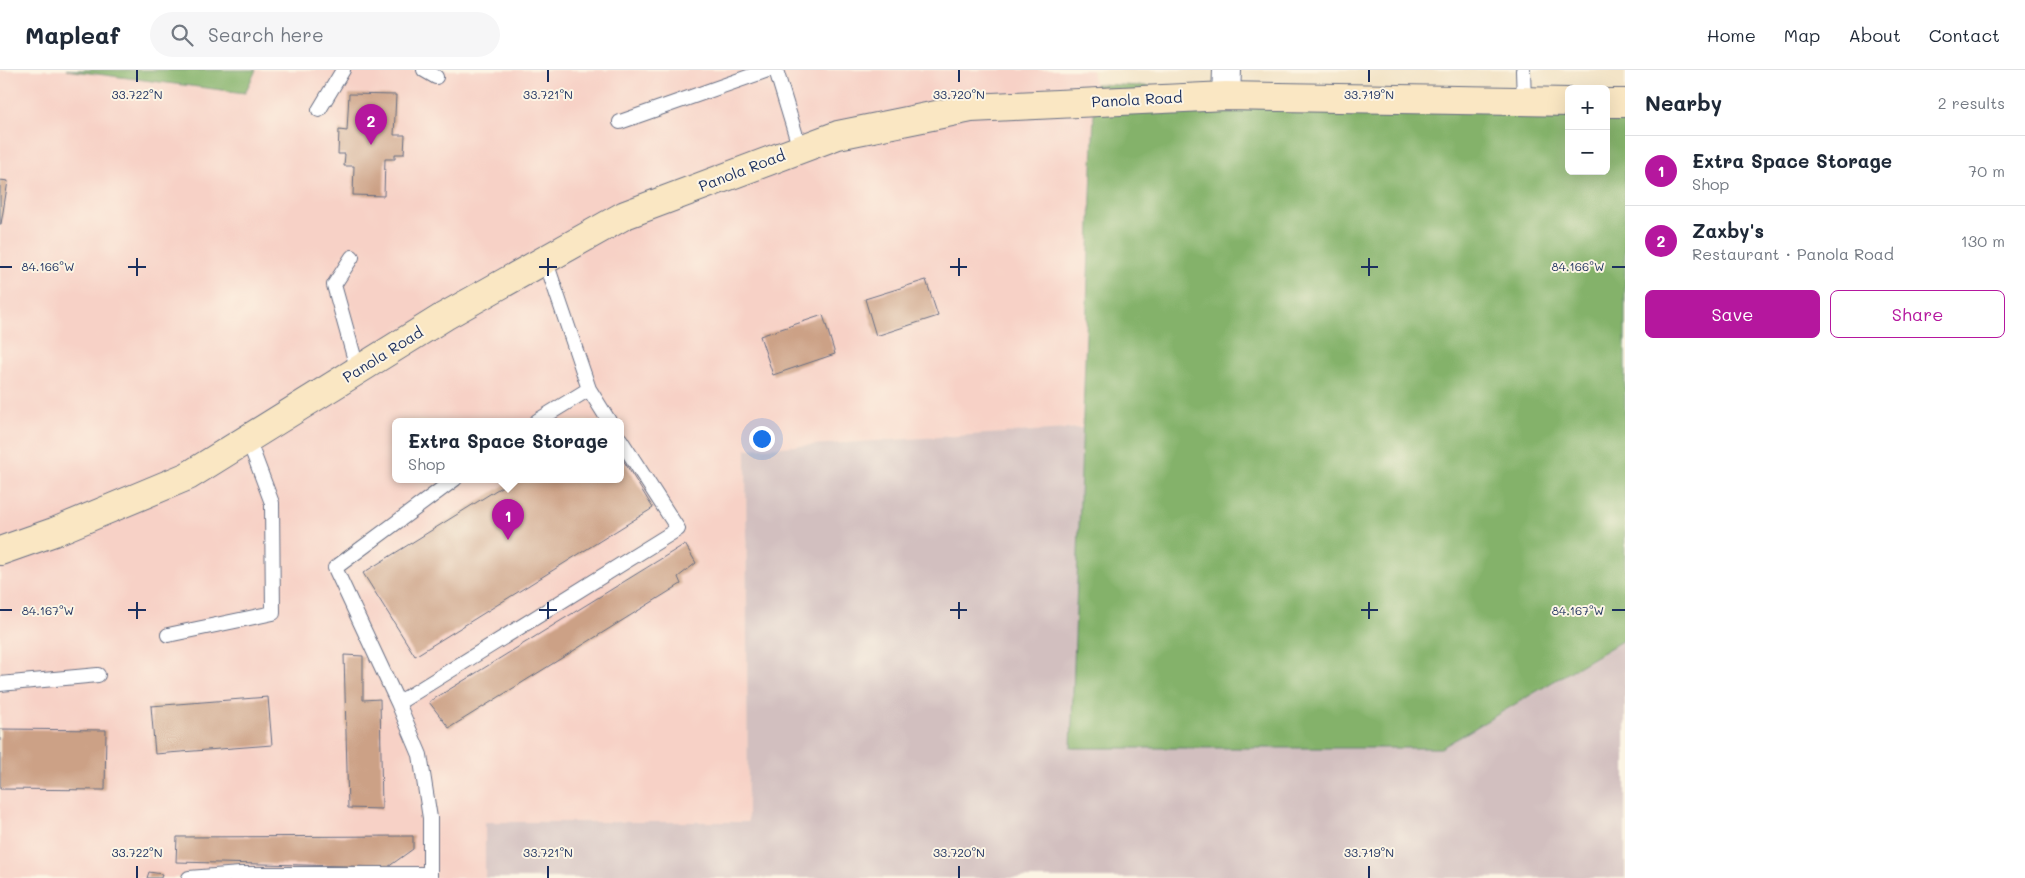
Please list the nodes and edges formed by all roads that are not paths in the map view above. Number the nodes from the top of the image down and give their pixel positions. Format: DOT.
graph roads {
  1 [pos="343,70"];
  2 [pos="768,70"];
  3 [pos="776,70"];
  4 [pos="1523,70"];
  5 [pos="1226,83"];
  6 [pos="1524,102"];
  7 [pos="1565,102"];
  8 [pos="1610,103"];
  9 [pos="1625,103"];
  10 [pos="319,110"];
  11 [pos="620,122"];
  12 [pos="800,149"];
  13 [pos="352,257"];
  14 [pos="545,259"];
  15 [pos="358,371"];
  16 [pos="589,389"];
  17 [pos="543,418"];
  18 [pos="607,418"];
  19 [pos="248,440"];
  20 [pos="624,445"];
  21 [pos="450,483"];
  22 [pos="0,552"];
  23 [pos="168,636"];
  24 [pos="98,675"];
  25 [pos="0,684"];
  26 [pos="398,703"];
  27 [pos="430,876"];
  28 [pos="189,878"];
  1 -- 10 [label="lane"];
  2 -- 11 [label="lane"];
  3 -- 12 [label="lane"];
  4 -- 6 [label="lane"];
  5 -- 6 [label="main road, Panola Road"];
  5 -- 12 [label="main road, Panola Road"];
  6 -- 7 [label="main road, Panola Road"];
  8 -- 9 [label="main road"];
  12 -- 14 [label="main road, Panola Road"];
  13 -- 15 [label="lane"];
  14 -- 15 [label="main road, Panola Road"];
  14 -- 16 [label="lane"];
  15 -- 19 [label="main road, Panola Road"];
  16 -- 17 [label="lane"];
  16 -- 18 [label="lane"];
  19 -- 22 [label="main road, Panola Road"];
  19 -- 23 [label="lane"];
  20 -- 26 [label="lane"];
  21 -- 26 [label="lane"];
  24 -- 25 [label="lane"];
  26 -- 27 [label="lane"];
  27 -- 28 [label="lane"];
}
